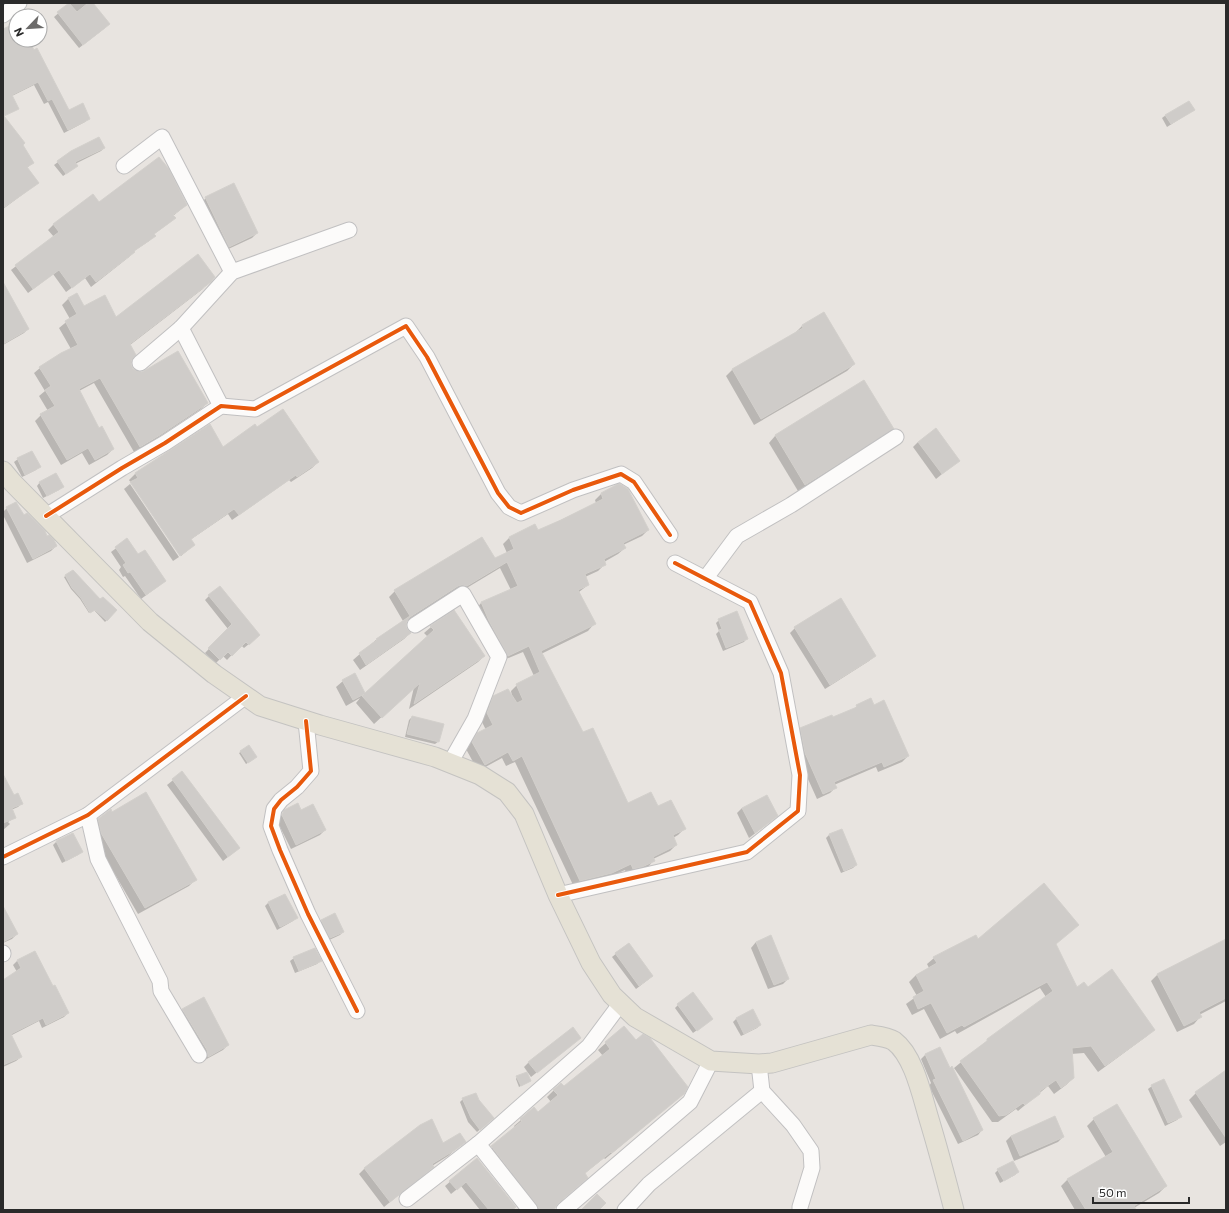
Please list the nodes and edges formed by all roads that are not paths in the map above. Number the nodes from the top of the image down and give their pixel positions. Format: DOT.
graph roads {
  1 [pos="19,3"];
  2 [pos="3,15"];
  3 [pos="124,166"];
  4 [pos="349,230"];
  5 [pos="232,272"];
  6 [pos="181,328"];
  7 [pos="140,363"];
  8 [pos="221,406"];
  9 [pos="896,437"];
  10 [pos="3,471"];
  11 [pos="46,516"];
  12 [pos="670,535"];
  13 [pos="675,563"];
  14 [pos="705,579"];
  15 [pos="415,625"];
  16 [pos="246,696"];
  17 [pos="306,721"];
  18 [pos="450,763"];
  19 [pos="88,815"];
  20 [pos="3,857"];
  21 [pos="558,895"];
  22 [pos="621,1003"];
  23 [pos="357,1011"];
  24 [pos="199,1055"];
  25 [pos="711,1061"];
  26 [pos="759,1064"];
  27 [pos="762,1091"];
  28 [pos="478,1144"];
  29 [pos="407,1199"];
  30 [pos="530,1210"];
  31 [pos="564,1210"];
  32 [pos="625,1210"];
  33 [pos="800,1210"];
  34 [pos="954,1210"];
  1 -- 2 [label="street"];
  3 -- 5 [label="street"];
  4 -- 5 [label="street"];
  5 -- 6 [label="street"];
  6 -- 7 [label="street"];
  6 -- 8 [label="street"];
  8 -- 11 [label="street"];
  8 -- 12 [label="street"];
  9 -- 14 [label="street"];
  10 -- 11 [label="main road"];
  11 -- 16 [label="main road"];
  13 -- 14 [label="street"];
  14 -- 21 [label="street"];
  15 -- 18 [label="street"];
  16 -- 17 [label="main road"];
  16 -- 19 [label="street"];
  17 -- 18 [label="main road"];
  17 -- 23 [label="street"];
  18 -- 21 [label="main road"];
  19 -- 20 [label="street"];
  19 -- 24 [label="street"];
  21 -- 22 [label="main road"];
  22 -- 25 [label="main road"];
  22 -- 28 [label="street"];
  25 -- 26 [label="main road"];
  25 -- 31 [label="street"];
  26 -- 27 [label="street"];
  26 -- 34 [label="main road"];
  27 -- 32 [label="street"];
  27 -- 33 [label="street"];
  28 -- 29 [label="street"];
  28 -- 30 [label="street"];
}
